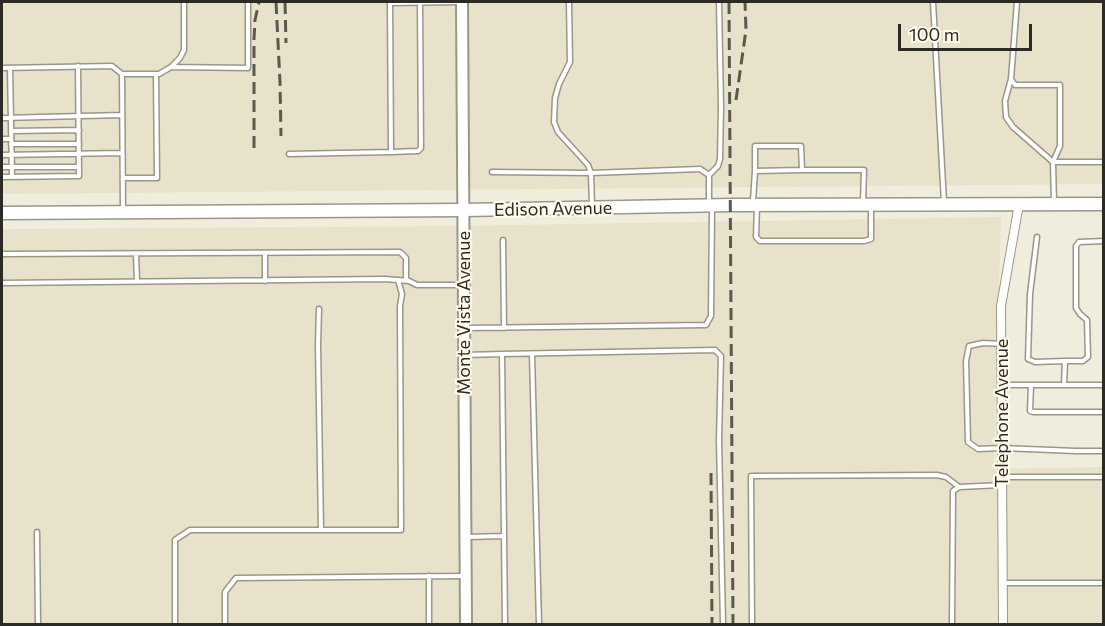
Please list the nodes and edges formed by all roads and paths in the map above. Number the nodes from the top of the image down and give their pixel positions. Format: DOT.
graph roads {
  1 [pos="184,2"];
  2 [pos="248,2"];
  3 [pos="420,2"];
  4 [pos="462,2"];
  5 [pos="569,2"];
  6 [pos="720,2"];
  7 [pos="933,2"];
  8 [pos="1017,2"];
  9 [pos="78,66"];
  10 [pos="171,67"];
  11 [pos="2,68"];
  12 [pos="10,68"];
  13 [pos="122,74"];
  14 [pos="156,74"];
  15 [pos="1011,79"];
  16 [pos="122,115"];
  17 [pos="11,117"];
  18 [pos="78,117"];
  19 [pos="2,118"];
  20 [pos="78,130"];
  21 [pos="11,131"];
  22 [pos="2,139"];
  23 [pos="11,142"];
  24 [pos="79,144"];
  25 [pos="391,152"];
  26 [pos="122,153"];
  27 [pos="2,154"];
  28 [pos="79,154"];
  29 [pos="289,154"];
  30 [pos="11,155"];
  31 [pos="1053,162"];
  32 [pos="1104,162"];
  33 [pos="2,167"];
  34 [pos="12,167"];
  35 [pos="79,167"];
  36 [pos="802,170"];
  37 [pos="755,171"];
  38 [pos="492,172"];
  39 [pos="591,173"];
  40 [pos="709,175"];
  41 [pos="2,177"];
  42 [pos="12,177"];
  43 [pos="123,178"];
  44 [pos="867,204"];
  45 [pos="945,204"];
  46 [pos="1019,204"];
  47 [pos="1054,204"];
  48 [pos="1104,204"];
  49 [pos="711,205"];
  50 [pos="755,205"];
  51 [pos="592,208"];
  52 [pos="463,210"];
  53 [pos="2,213"];
  54 [pos="123,213"];
  55 [pos="1037,237"];
  56 [pos="502,240"];
  57 [pos="1104,241"];
  58 [pos="264,253"];
  59 [pos="2,254"];
  60 [pos="136,254"];
  61 [pos="398,280"];
  62 [pos="136,281"];
  63 [pos="265,281"];
  64 [pos="409,281"];
  65 [pos="2,283"];
  66 [pos="464,285"];
  67 [pos="319,309"];
  68 [pos="464,328"];
  69 [pos="504,328"];
  70 [pos="1002,344"];
  71 [pos="502,354"];
  72 [pos="532,354"];
  73 [pos="464,355"];
  74 [pos="1065,361"];
  75 [pos="1002,385"];
  76 [pos="1064,385"];
  77 [pos="1104,385"];
  78 [pos="1031,386"];
  79 [pos="1104,412"];
  80 [pos="1002,448"];
  81 [pos="1104,451"];
  82 [pos="1104,477"];
  83 [pos="1003,481"];
  84 [pos="959,487"];
  85 [pos="321,530"];
  86 [pos="37,532"];
  87 [pos="504,536"];
  88 [pos="466,537"];
  89 [pos="429,576"];
  90 [pos="466,576"];
  91 [pos="1104,583"];
  92 [pos="1003,584"];
  93 [pos="38,624"];
  94 [pos="175,624"];
  95 [pos="225,624"];
  96 [pos="429,624"];
  97 [pos="466,624"];
  98 [pos="505,624"];
  99 [pos="539,624"];
  100 [pos="723,624"];
  101 [pos="752,624"];
  102 [pos="952,624"];
  103 [pos="1003,624"];
  1 -- 10 [label="lane"];
  2 -- 10 [label="lane"];
  3 -- 4 [label="lane"];
  3 -- 25 [label="lane"];
  3 -- 25 [label="lane"];
  4 -- 52 [label="street, Monte Vista Avenue"];
  5 -- 39 [label="lane"];
  6 -- 40 [label="lane"];
  7 -- 45 [label="lane"];
  8 -- 15 [label="lane"];
  9 -- 12 [label="lane"];
  9 -- 13 [label="lane"];
  9 -- 18 [label="lane"];
  10 -- 14 [label="lane"];
  11 -- 12 [label="lane"];
  12 -- 17 [label="lane"];
  13 -- 14 [label="lane"];
  13 -- 16 [label="lane"];
  14 -- 43 [label="lane"];
  15 -- 31 [label="lane"];
  15 -- 31 [label="lane"];
  16 -- 18 [label="lane"];
  16 -- 26 [label="lane"];
  17 -- 18 [label="lane"];
  17 -- 19 [label="lane"];
  17 -- 21 [label="lane"];
  18 -- 20 [label="lane"];
  20 -- 21 [label="lane"];
  20 -- 24 [label="lane"];
  21 -- 23 [label="lane"];
  22 -- 23 [label="lane"];
  23 -- 24 [label="lane"];
  23 -- 30 [label="lane"];
  24 -- 28 [label="lane"];
  25 -- 29 [label="lane"];
  26 -- 28 [label="lane"];
  26 -- 43 [label="lane"];
  27 -- 30 [label="lane"];
  28 -- 30 [label="lane"];
  28 -- 35 [label="lane"];
  30 -- 34 [label="lane"];
  31 -- 32 [label="lane"];
  31 -- 47 [label="lane"];
  33 -- 34 [label="lane"];
  34 -- 35 [label="lane"];
  34 -- 42 [label="lane"];
  35 -- 42 [label="lane"];
  36 -- 37 [label="lane"];
  36 -- 37 [label="lane"];
  36 -- 44 [label="lane"];
  37 -- 50 [label="lane"];
  38 -- 39 [label="lane"];
  39 -- 40 [label="lane"];
  39 -- 51 [label="lane"];
  40 -- 49 [label="lane"];
  41 -- 42 [label="lane"];
  43 -- 54 [label="lane"];
  44 -- 45 [label="main road, Edison Avenue"];
  44 -- 50 [label="main road, Edison Avenue"];
  44 -- 50 [label="lane"];
  45 -- 46 [label="main road, Edison Avenue"];
  46 -- 47 [label="main road, Edison Avenue"];
  46 -- 70 [label="street, Telephone Avenue"];
  47 -- 48 [label="main road, Edison Avenue"];
  49 -- 50 [label="main road, Edison Avenue"];
  49 -- 51 [label="main road, Edison Avenue"];
  49 -- 69 [label="lane"];
  51 -- 52 [label="main road, Edison Avenue"];
  52 -- 54 [label="main road, Edison Avenue"];
  52 -- 66 [label="street, Monte Vista Avenue"];
  53 -- 54 [label="main road, Edison Avenue"];
  55 -- 74 [label="lane"];
  56 -- 69 [label="lane"];
  57 -- 74 [label="lane"];
  58 -- 60 [label="lane"];
  58 -- 63 [label="lane"];
  58 -- 64 [label="lane"];
  59 -- 60 [label="lane"];
  60 -- 62 [label="lane"];
  61 -- 63 [label="lane"];
  61 -- 64 [label="lane"];
  61 -- 85 [label="lane"];
  62 -- 63 [label="lane"];
  62 -- 65 [label="lane"];
  64 -- 66 [label="lane"];
  66 -- 68 [label="street, Monte Vista Avenue"];
  67 -- 85 [label="lane"];
  68 -- 69 [label="lane"];
  68 -- 73 [label="street, Monte Vista Avenue"];
  70 -- 75 [label="street, Telephone Avenue"];
  70 -- 80 [label="lane"];
  71 -- 72 [label="lane"];
  71 -- 73 [label="lane"];
  71 -- 87 [label="lane"];
  72 -- 99 [label="lane"];
  72 -- 100 [label="lane"];
  73 -- 88 [label="street, Monte Vista Avenue"];
  74 -- 76 [label="lane"];
  75 -- 78 [label="lane"];
  75 -- 80 [label="street, Telephone Avenue"];
  76 -- 77 [label="lane"];
  76 -- 78 [label="lane"];
  78 -- 79 [label="lane"];
  80 -- 81 [label="lane"];
  80 -- 83 [label="street, Telephone Avenue"];
  82 -- 83 [label="lane"];
  83 -- 84 [label="lane"];
  83 -- 92 [label="street, Telephone Avenue"];
  84 -- 101 [label="lane"];
  84 -- 102 [label="lane"];
  85 -- 94 [label="lane"];
  86 -- 93 [label="lane"];
  87 -- 88 [label="lane"];
  87 -- 98 [label="lane"];
  88 -- 90 [label="street, Monte Vista Avenue"];
  89 -- 90 [label="lane"];
  89 -- 95 [label="lane"];
  89 -- 96 [label="lane"];
  90 -- 97 [label="street, Monte Vista Avenue"];
  91 -- 92 [label="lane"];
  92 -- 103 [label="street, Telephone Avenue"];
}
